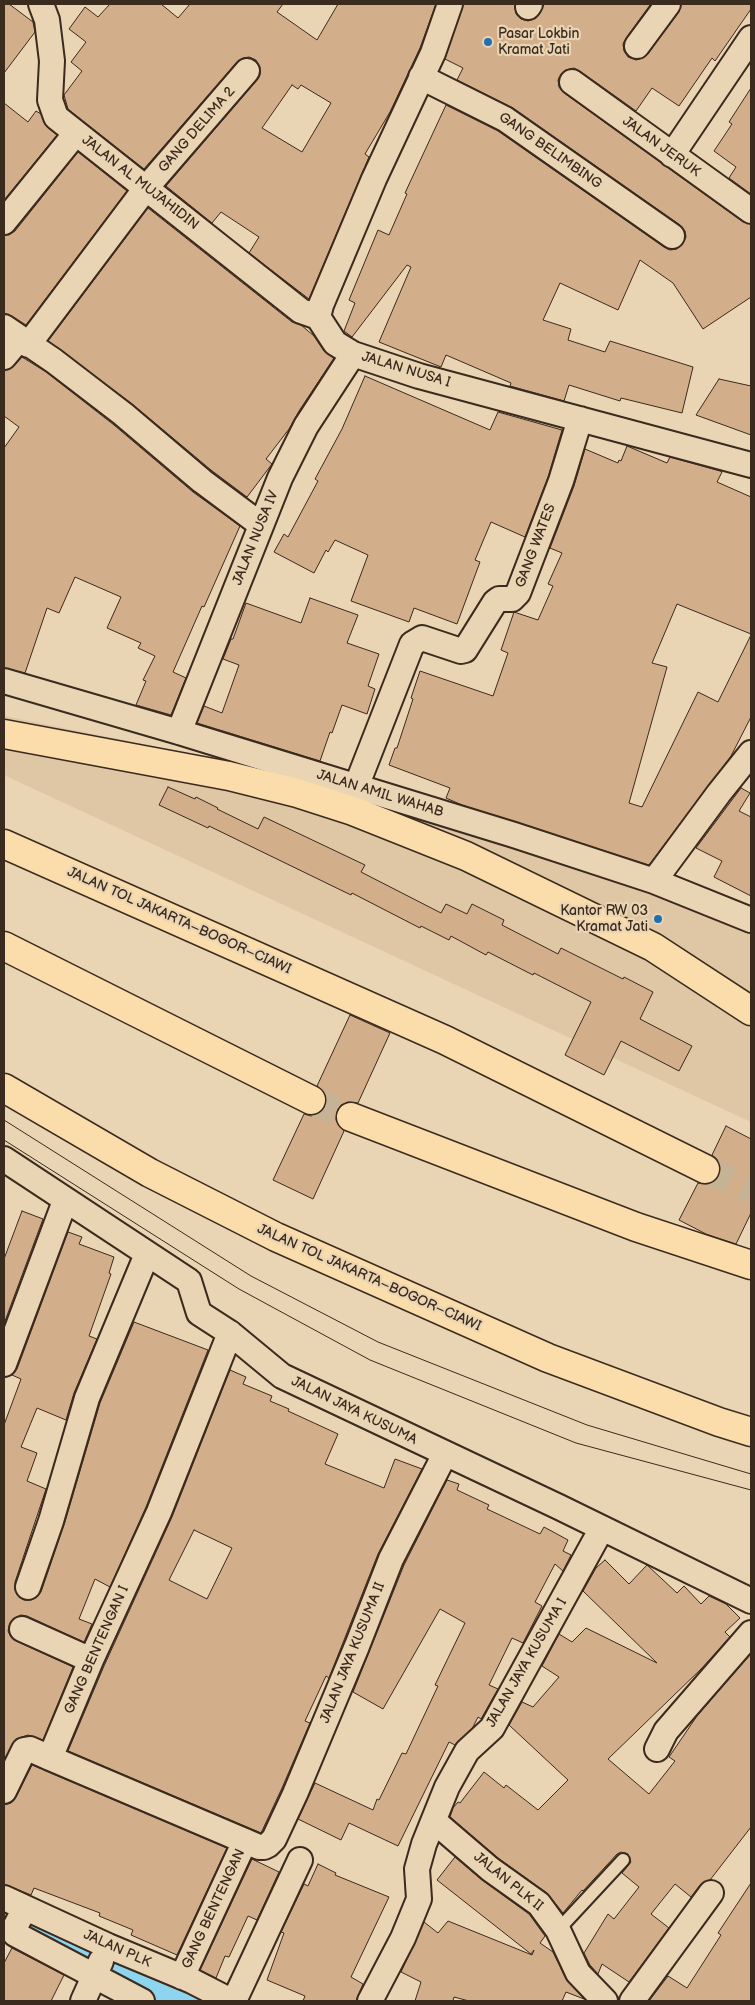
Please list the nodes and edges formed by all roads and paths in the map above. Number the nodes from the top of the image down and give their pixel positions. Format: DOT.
graph roads {
  1 [pos="41,4"];
  2 [pos="450,4"];
  3 [pos="668,4"];
  4 [pos="751,38"];
  5 [pos="637,46"];
  6 [pos="247,71"];
  7 [pos="421,77"];
  8 [pos="572,82"];
  9 [pos="76,133"];
  10 [pos="672,155"];
  11 [pos="146,188"];
  12 [pos="751,211"];
  13 [pos="4,222"];
  14 [pos="672,236"];
  15 [pos="318,317"];
  16 [pos="17,337"];
  17 [pos="353,354"];
  18 [pos="4,357"];
  19 [pos="580,419"];
  20 [pos="751,465"];
  21 [pos="261,525"];
  22 [pos="4,681"];
  23 [pos="179,732"];
  24 [pos="4,734"];
  25 [pos="751,753"];
  26 [pos="356,787"];
  27 [pos="4,844"];
  28 [pos="654,881"];
  29 [pos="751,920"];
  30 [pos="4,946"];
  31 [pos="751,1011"];
  32 [pos="4,1088"];
  33 [pos="311,1100"];
  34 [pos="351,1117"];
  35 [pos="4,1159"];
  36 [pos="705,1169"];
  37 [pos="65,1201"];
  38 [pos="147,1254"];
  39 [pos="751,1265"];
  40 [pos="230,1333"];
  41 [pos="4,1364"];
  42 [pos="751,1432"];
  43 [pos="445,1454"];
  44 [pos="602,1528"];
  45 [pos="28,1587"];
  46 [pos="751,1601"];
  47 [pos="22,1628"];
  48 [pos="751,1633"];
  49 [pos="91,1660"];
  50 [pos="657,1749"];
  51 [pos="50,1758"];
  52 [pos="4,1791"];
  53 [pos="434,1820"];
  54 [pos="252,1844"];
  55 [pos="300,1860"];
  56 [pos="623,1860"];
  57 [pos="711,1893"];
  58 [pos="4,1898"];
  59 [pos="19,1920"];
  60 [pos="558,1930"];
  61 [pos="100,1962"];
  62 [pos="182,1977"];
  63 [pos="222,1999"];
  64 [pos="83,2001"];
  65 [pos="142,2001"];
  66 [pos="370,2001"];
  67 [pos="605,2001"];
  68 [pos="632,2001"];
  1 -- 9 [label="street, JALAN AL MUJAHIDIN"];
  2 -- 7 [label="street"];
  3 -- 5 [label="street"];
  4 -- 10 [label="street"];
  6 -- 11 [label="street, GANG DELIMA 2"];
  7 -- 14 [label="street, GANG BELIMBING"];
  7 -- 15 [label="street"];
  8 -- 10 [label="street, JALAN JERUK"];
  9 -- 11 [label="street, JALAN AL MUJAHIDIN"];
  9 -- 13 [label="street"];
  10 -- 12 [label="street, JALAN JERUK"];
  11 -- 15 [label="street, JALAN AL MUJAHIDIN"];
  11 -- 16 [label="street, GANG DELIMA 2"];
  15 -- 17 [label="street, JALAN NUSA I"];
  16 -- 18 [label="street, GANG DELIMA 2"];
  16 -- 21 [label="street"];
  17 -- 19 [label="street, JALAN NUSA I"];
  17 -- 21 [label="street, JALAN NUSA IV"];
  19 -- 20 [label="street, JALAN NUSA I"];
  19 -- 26 [label="street, GANG WATES"];
  21 -- 23 [label="street, JALAN NUSA IV"];
  22 -- 23 [label="street, JALAN AMIL WAHAB"];
  23 -- 26 [label="street, JALAN AMIL WAHAB"];
  24 -- 31 [label="highway"];
  25 -- 28 [label="street"];
  26 -- 28 [label="street, JALAN AMIL WAHAB"];
  27 -- 36 [label="highway, JALAN TOL JAKARTA–BOGOR–CIAWI"];
  28 -- 29 [label="street, JALAN AMIL WAHAB"];
  30 -- 33 [label="highway"];
  32 -- 42 [label="highway, JALAN TOL JAKARTA–BOGOR–CIAWI"];
  34 -- 39 [label="highway"];
  35 -- 37 [label="street, JALAN JAYA KUSUMA"];
  37 -- 38 [label="street, JALAN JAYA KUSUMA"];
  37 -- 41 [label="street"];
  38 -- 40 [label="street, JALAN JAYA KUSUMA"];
  38 -- 45 [label="street"];
  40 -- 43 [label="street, JALAN JAYA KUSUMA"];
  40 -- 49 [label="street, GANG BENTENGAN I"];
  43 -- 44 [label="street, JALAN JAYA KUSUMA"];
  43 -- 54 [label="street, JALAN JAYA KUSUMA II"];
  44 -- 46 [label="street, JALAN JAYA KUSUMA"];
  44 -- 53 [label="street, JALAN JAYA KUSUMA I"];
  47 -- 49 [label="street"];
  48 -- 50 [label="street"];
  49 -- 51 [label="street, GANG BENTENGAN I"];
  51 -- 52 [label="street"];
  51 -- 54 [label="street"];
  53 -- 60 [label="street, JALAN PLK II"];
  53 -- 66 [label="street"];
  54 -- 62 [label="street, GANG BENTENGAN"];
  55 -- 63 [label="street"];
  56 -- 60 [label="lane"];
  57 -- 68 [label="street"];
  58 -- 59 [label="street, JALAN PLK"];
  59 -- 61 [label="street, JALAN PLK"];
  59 -- 61 [label="street"];
  60 -- 67 [label="street, JALAN PLK II"];
  61 -- 62 [label="street, JALAN PLK"];
  61 -- 64 [label="street"];
  61 -- 65 [label="street, JALAN PLK"];
  62 -- 63 [label="street, JALAN PLK"];
}
